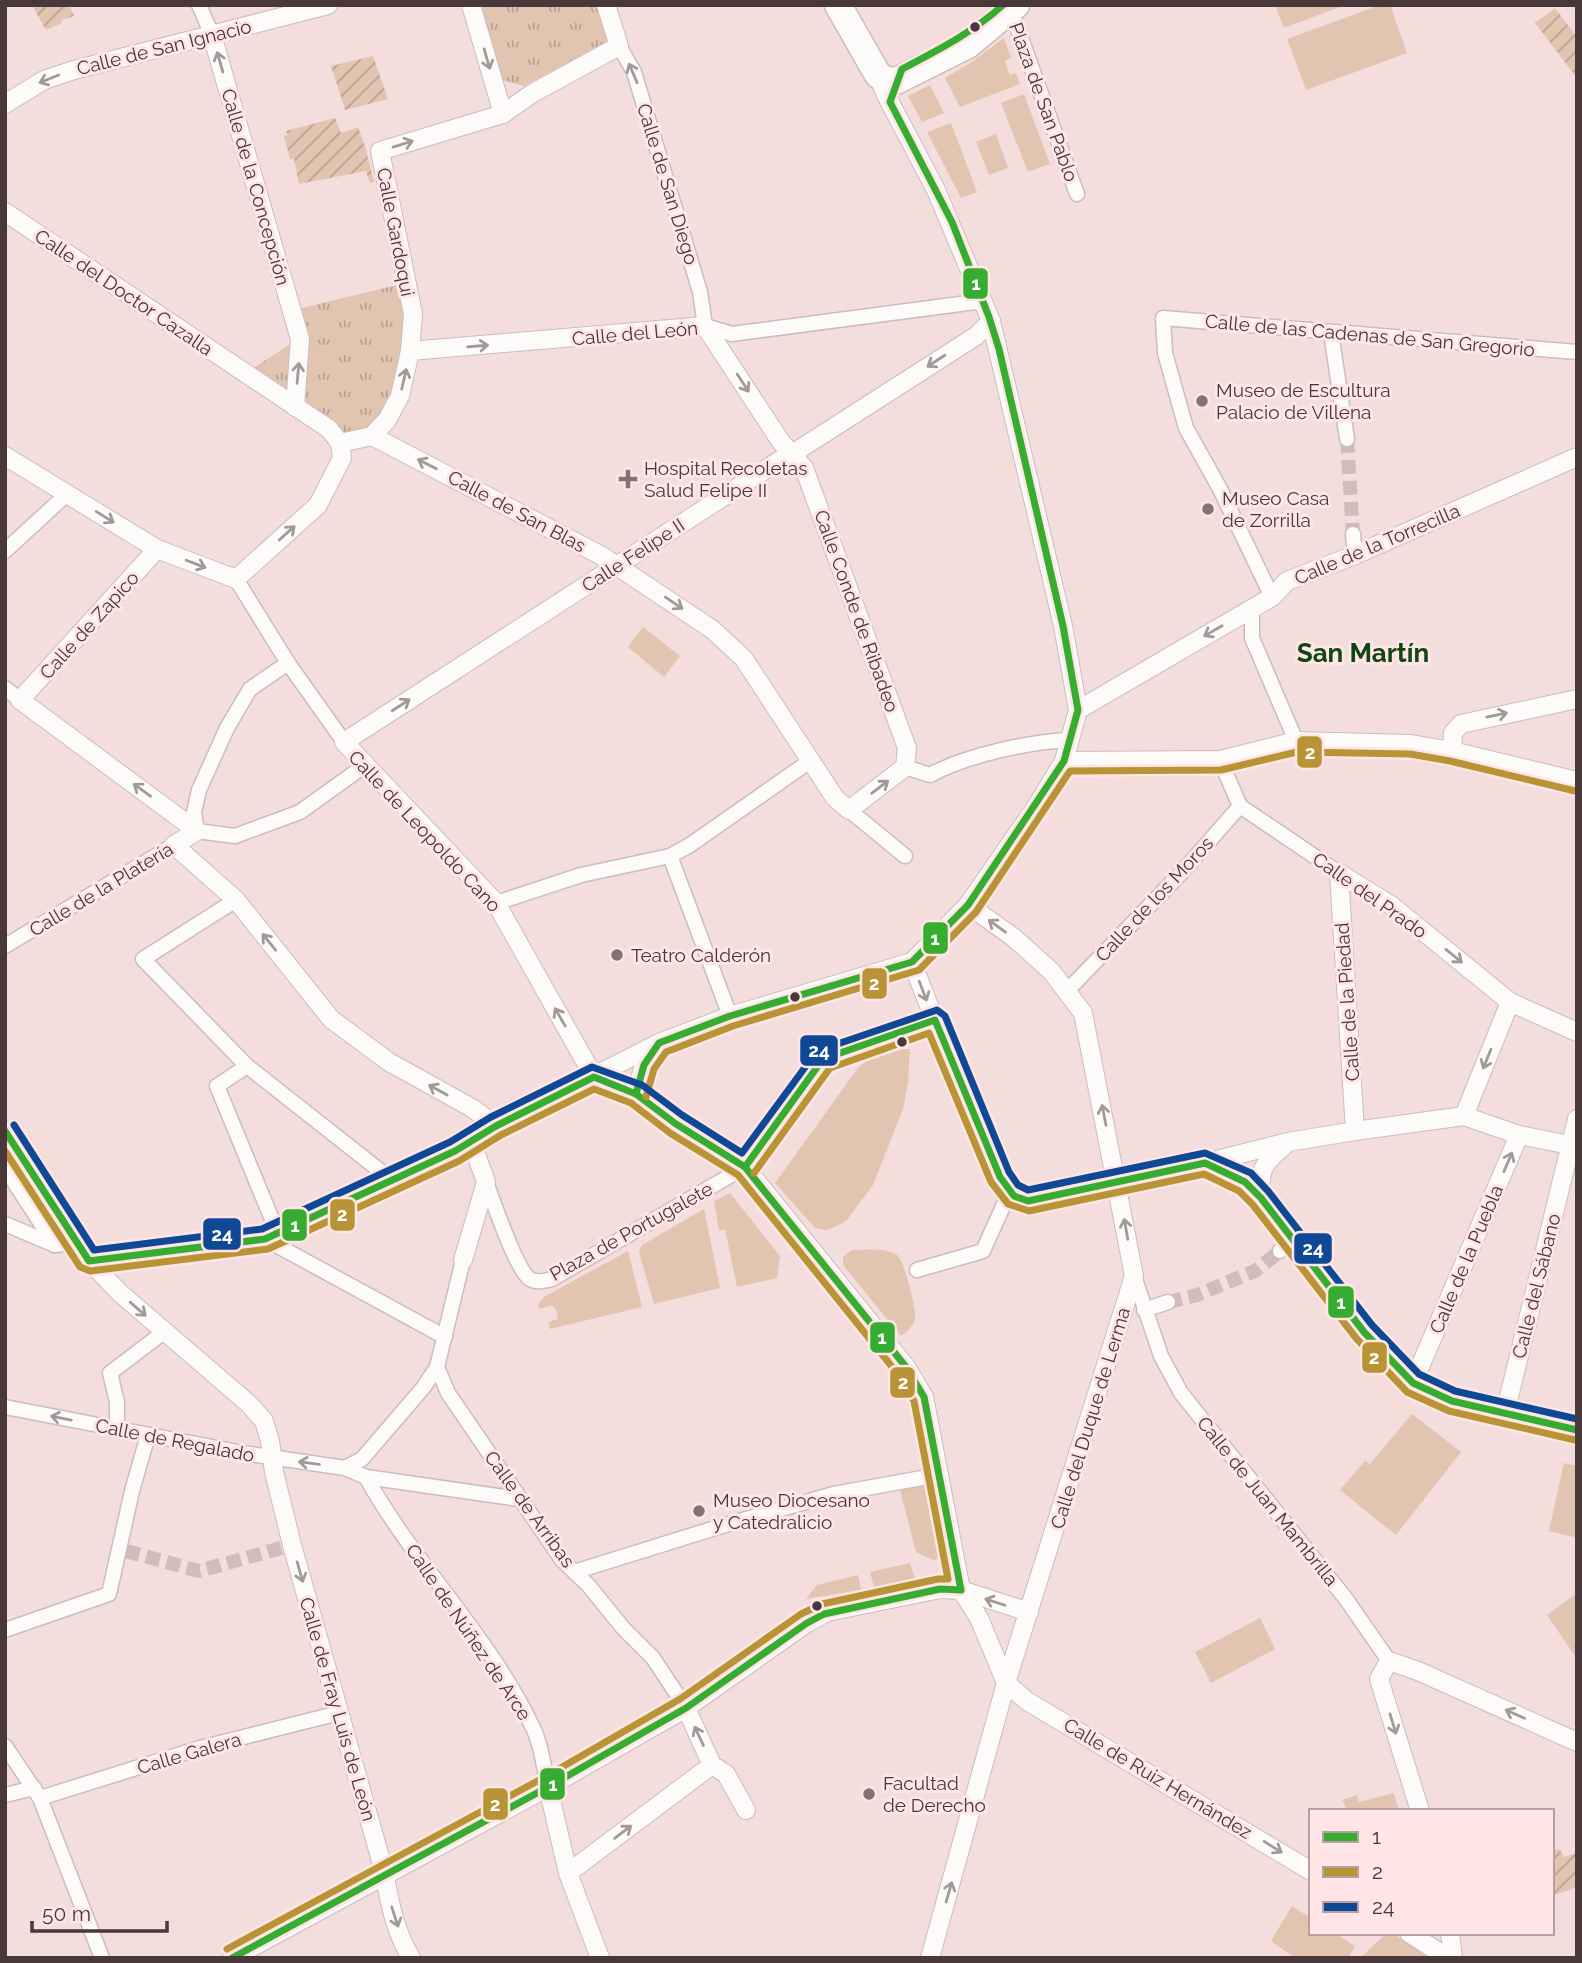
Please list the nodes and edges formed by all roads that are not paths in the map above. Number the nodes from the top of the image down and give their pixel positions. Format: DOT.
graph roads {
  1 [pos="199,5"];
  2 [pos="328,5"];
  3 [pos="471,5"];
  4 [pos="606,5"];
  5 [pos="838,5"];
  6 [pos="1010,7"];
  7 [pos="212,34"];
  8 [pos="619,46"];
  9 [pos="888,86"];
  10 [pos="5,104"];
  11 [pos="503,114"];
  12 [pos="1077,194"];
  13 [pos="5,212"];
  14 [pos="983,301"];
  15 [pos="991,321"];
  16 [pos="705,326"];
  17 [pos="1331,332"];
  18 [pos="410,351"];
  19 [pos="1577,352"];
  20 [pos="295,407"];
  21 [pos="372,436"];
  22 [pos="1347,439"];
  23 [pos="340,443"];
  24 [pos="792,454"];
  25 [pos="5,456"];
  26 [pos="1577,457"];
  27 [pos="67,494"];
  28 [pos="1353,534"];
  29 [pos="157,549"];
  30 [pos="5,551"];
  31 [pos="1354,555"];
  32 [pos="617,565"];
  33 [pos="236,579"];
  34 [pos="1272,597"];
  35 [pos="1252,609"];
  36 [pos="288,663"];
  37 [pos="5,688"];
  38 [pos="1577,699"];
  39 [pos="13,701"];
  40 [pos="1078,710"];
  41 [pos="1069,740"];
  42 [pos="1296,741"];
  43 [pos="344,742"];
  44 [pos="1452,751"];
  45 [pos="1220,760"];
  46 [pos="810,761"];
  47 [pos="1064,761"];
  48 [pos="906,764"];
  49 [pos="364,766"];
  50 [pos="1577,781"];
  51 [pos="1240,806"];
  52 [pos="849,810"];
  53 [pos="197,831"];
  54 [pos="174,845"];
  55 [pos="670,856"];
  56 [pos="905,856"];
  57 [pos="1339,873"];
  58 [pos="236,900"];
  59 [pos="496,903"];
  60 [pos="968,905"];
  61 [pos="5,946"];
  62 [pos="912,962"];
  63 [pos="1067,991"];
  64 [pos="1510,1002"];
  65 [pos="730,1016"];
  66 [pos="935,1020"];
  67 [pos="1577,1032"];
  68 [pos="659,1043"];
  69 [pos="247,1066"];
  70 [pos="594,1077"];
  71 [pos="636,1094"];
  72 [pos="1464,1116"];
  73 [pos="1577,1119"];
  74 [pos="496,1126"];
  75 [pos="1355,1130"];
  76 [pos="5,1131"];
  77 [pos="1519,1135"];
  78 [pos="1288,1142"];
  79 [pos="472,1143"];
  80 [pos="1570,1145"];
  81 [pos="1205,1163"];
  82 [pos="745,1167"];
  83 [pos="5,1168"];
  84 [pos="393,1181"];
  85 [pos="486,1182"];
  86 [pos="1118,1182"];
  87 [pos="1010,1193"];
  88 [pos="1261,1198"];
  89 [pos="5,1224"];
  90 [pos="271,1237"];
  91 [pos="77,1242"];
  92 [pos="55,1245"];
  93 [pos="463,1260"];
  94 [pos="89,1261"];
  95 [pos="917,1270"];
  96 [pos="1134,1276"];
  97 [pos="1168,1302"];
  98 [pos="1144,1310"];
  99 [pos="164,1332"];
  100 [pos="444,1337"];
  101 [pos="438,1367"];
  102 [pos="1413,1383"];
  103 [pos="5,1407"];
  104 [pos="1505,1413"];
  105 [pos="117,1429"];
  106 [pos="1577,1430"];
  107 [pos="148,1434"];
  108 [pos="273,1457"];
  109 [pos="345,1468"];
  110 [pos="936,1475"];
  111 [pos="366,1477"];
  112 [pos="519,1499"];
  113 [pos="574,1572"];
  114 [pos="961,1590"];
  115 [pos="1029,1612"];
  116 [pos="5,1630"];
  117 [pos="988,1643"];
  118 [pos="1016,1651"];
  119 [pos="1389,1661"];
  120 [pos="1006,1683"];
  121 [pos="686,1708"];
  122 [pos="339,1713"];
  123 [pos="1577,1742"];
  124 [pos="5,1746"];
  125 [pos="712,1765"];
  126 [pos="548,1787"];
  127 [pos="37,1793"];
  128 [pos="5,1795"];
  129 [pos="1419,1809"];
  130 [pos="746,1810"];
  131 [pos="1309,1870"];
  132 [pos="568,1873"];
  133 [pos="386,1875"];
  134 [pos="1412,1935"];
  135 [pos="1450,1935"];
  136 [pos="102,1958"];
  137 [pos="232,1958"];
  138 [pos="411,1958"];
  139 [pos="600,1958"];
  140 [pos="930,1958"];
  141 [pos="1450,1958"];
  1 -- 7 [label="street"];
  2 -- 7 [label="street, Calle de San Ignacio"];
  3 -- 11 [label="street, one-way"];
  4 -- 8 [label="street"];
  5 -- 9 [label="main road"];
  6 -- 9 [label="main road, Plaza de San Pablo"];
  6 -- 12 [label="street, Plaza de San Pablo"];
  7 -- 10 [label="street, Calle de San Ignacio, one-way"];
  20 -- 7 [label="street, Calle de la Concepción, one-way"];
  8 -- 11 [label="street"];
  16 -- 8 [label="street, Calle de San Diego, one-way"];
  9 -- 14 [label="street"];
  18 -- 11 [label="street, Calle Gardoqui, one-way"];
  13 -- 20 [label="street, Calle del Doctor Cazalla"];
  14 -- 15 [label="street"];
  14 -- 16 [label="street, Calle del León"];
  15 -- 24 [label="street, Calle Felipe II, one-way"];
  15 -- 40 [label="street"];
  18 -- 16 [label="street, Calle del León, one-way"];
  16 -- 24 [label="street, Calle Conde de Ribadeo, one-way"];
  17 -- 19 [label="street, Calle de las Cadenas de San Gregorio"];
  17 -- 22 [label="street"];
  17 -- 34 [label="street, Calle de las Cadenas de San Gregorio"];
  21 -- 18 [label="street, one-way"];
  20 -- 23 [label="street, Calle del Doctor Cazalla"];
  21 -- 23 [label="street"];
  32 -- 21 [label="street, Calle de San Blas, one-way"];
  33 -- 23 [label="street, one-way"];
  24 -- 32 [label="street, Calle Felipe II"];
  24 -- 48 [label="street, Calle Conde de Ribadeo"];
  25 -- 27 [label="street"];
  26 -- 31 [label="street, Calle de la Torrecilla"];
  27 -- 29 [label="street, one-way"];
  27 -- 30 [label="street"];
  28 -- 31 [label="street"];
  29 -- 33 [label="street, one-way"];
  29 -- 39 [label="street, Calle de Zapico"];
  31 -- 34 [label="street, Calle de la Torrecilla"];
  43 -- 32 [label="street, Calle Felipe II, one-way"];
  32 -- 46 [label="street, Calle de San Blas, one-way"];
  33 -- 36 [label="street, Calle de Leopoldo Cano"];
  34 -- 35 [label="street, Calle de la Torrecilla"];
  35 -- 40 [label="street, Calle de la Torrecilla, one-way"];
  35 -- 42 [label="street"];
  36 -- 43 [label="street, Calle de Leopoldo Cano"];
  36 -- 53 [label="street"];
  37 -- 39 [label="street"];
  44 -- 38 [label="street, one-way"];
  53 -- 39 [label="street, one-way"];
  40 -- 41 [label="street"];
  41 -- 47 [label="street"];
  41 -- 48 [label="street"];
  42 -- 44 [label="street"];
  42 -- 45 [label="street"];
  43 -- 49 [label="street, Calle de Leopoldo Cano"];
  44 -- 50 [label="street"];
  45 -- 47 [label="street"];
  45 -- 51 [label="street"];
  46 -- 52 [label="street, Calle de San Blas"];
  46 -- 55 [label="street"];
  47 -- 60 [label="street"];
  52 -- 48 [label="street, one-way"];
  49 -- 53 [label="street"];
  49 -- 59 [label="street, Calle de Leopoldo Cano"];
  51 -- 57 [label="street, Calle del Prado"];
  51 -- 63 [label="street, Calle de los Moros"];
  52 -- 56 [label="street"];
  53 -- 54 [label="street, Calle de la Platería"];
  54 -- 58 [label="street"];
  54 -- 61 [label="street, Calle de la Platería"];
  55 -- 59 [label="street"];
  55 -- 65 [label="street"];
  57 -- 64 [label="street, Calle del Prado, one-way"];
  57 -- 75 [label="street, Calle de la Piedad"];
  58 -- 69 [label="street"];
  74 -- 58 [label="street, one-way"];
  70 -- 59 [label="street, Calle de Leopoldo Cano, one-way"];
  60 -- 62 [label="street"];
  63 -- 60 [label="street, Calle de Juan Mambrilla, one-way"];
  62 -- 65 [label="street"];
  62 -- 66 [label="street, one-way"];
  86 -- 63 [label="street, Calle de Juan Mambrilla, one-way"];
  64 -- 67 [label="street, Calle del Prado"];
  64 -- 72 [label="street, one-way"];
  65 -- 68 [label="street"];
  66 -- 82 [label="street"];
  66 -- 87 [label="street"];
  68 -- 70 [label="street"];
  68 -- 71 [label="street"];
  69 -- 84 [label="street"];
  69 -- 90 [label="street"];
  70 -- 71 [label="street"];
  70 -- 74 [label="street"];
  71 -- 82 [label="street"];
  72 -- 75 [label="street"];
  72 -- 77 [label="street"];
  73 -- 80 [label="street, Calle del Sábano"];
  74 -- 79 [label="street"];
  75 -- 78 [label="street"];
  76 -- 91 [label="street, Calle de Fray Luis de León"];
  77 -- 80 [label="street"];
  102 -- 77 [label="street, Calle de la Puebla, one-way"];
  78 -- 81 [label="street"];
  78 -- 88 [label="street"];
  79 -- 84 [label="street"];
  79 -- 85 [label="street"];
  80 -- 104 [label="street, Calle del Sábano"];
  81 -- 86 [label="street"];
  81 -- 88 [label="street"];
  82 -- 85 [label="street, Plaza de Portugalete"];
  82 -- 110 [label="street"];
  83 -- 92 [label="street"];
  84 -- 90 [label="street"];
  85 -- 93 [label="street"];
  86 -- 87 [label="street"];
  96 -- 86 [label="street, Calle de Juan Mambrilla, one-way"];
  87 -- 95 [label="street"];
  88 -- 102 [label="street"];
  89 -- 92 [label="street"];
  90 -- 94 [label="street"];
  90 -- 100 [label="street"];
  91 -- 92 [label="street"];
  91 -- 94 [label="street, Calle de Fray Luis de León"];
  93 -- 100 [label="street"];
  94 -- 99 [label="street, Calle de Fray Luis de León, one-way"];
  96 -- 98 [label="street, Calle de Juan Mambrilla"];
  96 -- 115 [label="street, Calle del Duque de Lerma"];
  97 -- 98 [label="street"];
  98 -- 119 [label="street, Calle de Juan Mambrilla"];
  99 -- 105 [label="street"];
  99 -- 108 [label="street, Calle de Fray Luis de León"];
  100 -- 101 [label="street"];
  101 -- 109 [label="street"];
  101 -- 112 [label="street, Calle de Arribas"];
  102 -- 104 [label="street"];
  105 -- 103 [label="street, Calle de Regalado, one-way"];
  104 -- 106 [label="street"];
  105 -- 107 [label="street, Calle de Regalado"];
  107 -- 108 [label="street, Calle de Regalado"];
  107 -- 116 [label="street"];
  109 -- 108 [label="street, Calle de Regalado, one-way"];
  108 -- 122 [label="street, Calle de Fray Luis de León, one-way"];
  109 -- 111 [label="street, Calle de Regalado"];
  110 -- 113 [label="street"];
  110 -- 114 [label="street"];
  111 -- 112 [label="street, Calle de Regalado"];
  111 -- 126 [label="street, Calle de Núñez de Arce"];
  112 -- 113 [label="street, Calle de Arribas"];
  113 -- 121 [label="street, Calle de Arribas"];
  115 -- 114 [label="street, one-way"];
  114 -- 117 [label="street"];
  114 -- 121 [label="street"];
  115 -- 118 [label="street, Calle del Duque de Lerma"];
  117 -- 118 [label="street"];
  117 -- 120 [label="street"];
  118 -- 120 [label="street, Calle del Duque de Lerma"];
  123 -- 119 [label="street, one-way"];
  119 -- 129 [label="street, one-way"];
  120 -- 131 [label="street, Calle de Ruiz Hernández, one-way"];
  140 -- 120 [label="street, Calle del Duque de Lerma, one-way"];
  125 -- 121 [label="street, one-way"];
  121 -- 126 [label="street"];
  122 -- 127 [label="street, Calle Galera"];
  122 -- 133 [label="street, Calle de Fray Luis de León"];
  124 -- 127 [label="street"];
  125 -- 130 [label="street"];
  132 -- 125 [label="street, one-way"];
  126 -- 132 [label="street, Calle de Núñez de Arce"];
  126 -- 133 [label="street"];
  127 -- 128 [label="street, Calle Galera"];
  127 -- 136 [label="street"];
  132 -- 139 [label="street, Calle de Núñez de Arce"];
  133 -- 137 [label="street"];
  133 -- 138 [label="street, Calle de Fray Luis de León, one-way"];
  134 -- 141 [label="street"];
  135 -- 141 [label="street"];
}
